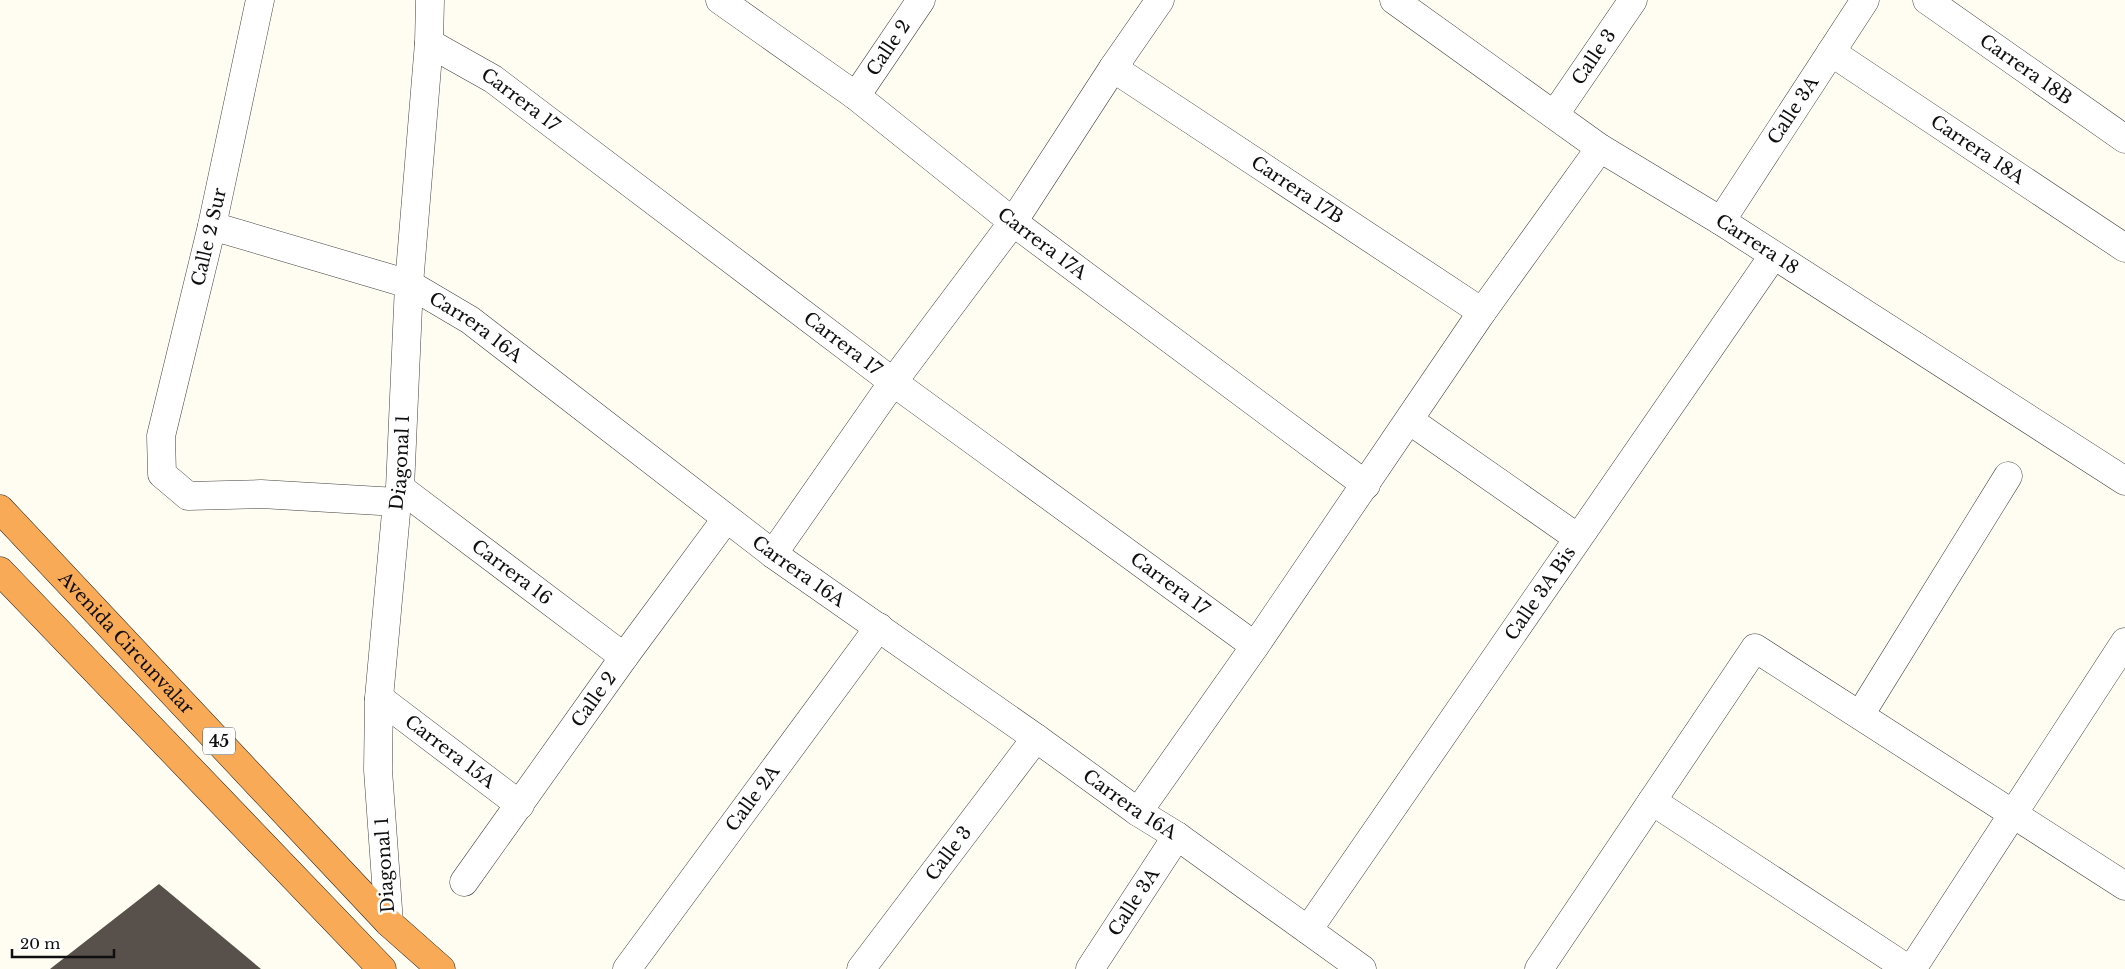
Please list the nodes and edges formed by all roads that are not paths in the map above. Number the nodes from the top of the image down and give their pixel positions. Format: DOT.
graph roads {
  1 [pos="260,0"];
  2 [pos="430,0"];
  3 [pos="720,0"];
  4 [pos="921,0"];
  5 [pos="1160,0"];
  6 [pos="1394,0"];
  7 [pos="1633,0"];
  8 [pos="1866,0"];
  9 [pos="1927,0"];
  10 [pos="429,43"];
  11 [pos="1831,52"];
  12 [pos="1113,68"];
  13 [pos="856,96"];
  14 [pos="1555,114"];
  15 [pos="2125,139"];
  16 [pos="1600,148"];
  17 [pos="1721,221"];
  18 [pos="1013,222"];
  19 [pos="212,226"];
  20 [pos="2124,245"];
  21 [pos="1773,256"];
  22 [pos="409,284"];
  23 [pos="1482,312"];
  24 [pos="893,382"];
  25 [pos="1409,420"];
  26 [pos="2008,476"];
  27 [pos="2125,481"];
  28 [pos="1366,484"];
  29 [pos="398,495"];
  30 [pos="0,510"];
  31 [pos="726,519"];
  32 [pos="1578,538"];
  33 [pos="773,554"];
  34 [pos="0,571"];
  35 [pos="879,627"];
  36 [pos="2125,642"];
  37 [pos="1255,646"];
  38 [pos="624,657"];
  39 [pos="379,698"];
  40 [pos="1860,715"];
  41 [pos="1036,738"];
  42 [pos="1652,801"];
  43 [pos="520,806"];
  44 [pos="1138,812"];
  45 [pos="2014,814"];
  46 [pos="1177,836"];
  47 [pos="464,882"];
  48 [pos="2125,886"];
  49 [pos="390,922"];
  50 [pos="1308,930"];
  51 [pos="1550,965"];
  52 [pos="382,969"];
  53 [pos="441,969"];
  54 [pos="627,969"];
  55 [pos="861,969"];
  56 [pos="1090,969"];
  57 [pos="1362,969"];
  58 [pos="1908,969"];
  59 [pos="1912,969"];
  1 -- 19 [label="street, Calle 2 Sur"];
  2 -- 10 [label="street, Diagonal 1"];
  3 -- 13 [label="street, Carrera 17A"];
  4 -- 13 [label="street, Calle 2"];
  5 -- 12 [label="street"];
  6 -- 14 [label="street, Carrera 18"];
  7 -- 14 [label="street, Calle 3"];
  8 -- 11 [label="street, Calle 3A"];
  9 -- 15 [label="street, Carrera 18B"];
  10 -- 22 [label="street, Diagonal 1"];
  10 -- 24 [label="street, Carrera 17"];
  11 -- 17 [label="street, Calle 3A"];
  11 -- 20 [label="street, Carrera 18A"];
  12 -- 18 [label="street"];
  12 -- 23 [label="street, Carrera 17B"];
  13 -- 18 [label="street, Carrera 17A"];
  14 -- 16 [label="street, Carrera 18"];
  16 -- 17 [label="street, Carrera 18"];
  16 -- 23 [label="street"];
  17 -- 21 [label="street, Carrera 18"];
  18 -- 24 [label="street"];
  18 -- 28 [label="street, Carrera 17A"];
  19 -- 22 [label="street, Carrera 16A"];
  19 -- 29 [label="street, Calle 2 Sur"];
  21 -- 27 [label="street, Carrera 18"];
  21 -- 32 [label="street, Calle 3A Bis"];
  22 -- 29 [label="street, Diagonal 1"];
  22 -- 31 [label="street, Carrera 16A"];
  23 -- 25 [label="street"];
  24 -- 33 [label="street"];
  24 -- 37 [label="street, Carrera 17"];
  25 -- 28 [label="street"];
  25 -- 32 [label="street"];
  26 -- 40 [label="street"];
  28 -- 37 [label="street"];
  29 -- 38 [label="street, Carrera 16"];
  29 -- 39 [label="street, Diagonal 1"];
  30 -- 49 [label="highway, Avenida Circunvalar / 45"];
  31 -- 33 [label="street, Carrera 16A"];
  31 -- 38 [label="street, Calle 2"];
  32 -- 50 [label="street, Calle 3A Bis"];
  33 -- 35 [label="street, Carrera 16A"];
  34 -- 52 [label="highway, 45"];
  35 -- 41 [label="street, Carrera 16A"];
  35 -- 54 [label="street, Calle 2A"];
  36 -- 45 [label="street"];
  37 -- 44 [label="street"];
  38 -- 43 [label="street, Calle 2"];
  39 -- 43 [label="street, Carrera 15A"];
  39 -- 49 [label="street, Diagonal 1"];
  40 -- 42 [label="street"];
  40 -- 45 [label="street"];
  41 -- 44 [label="street, Carrera 16A"];
  41 -- 55 [label="street, Calle 3"];
  42 -- 51 [label="street"];
  42 -- 58 [label="street"];
  43 -- 47 [label="street, Calle 2"];
  44 -- 46 [label="street, Carrera 16A"];
  45 -- 48 [label="street"];
  45 -- 59 [label="street"];
  46 -- 50 [label="street, Carrera 16A"];
  46 -- 56 [label="street, Calle 3A"];
  49 -- 53 [label="highway, Avenida Circunvalar / 45"];
  50 -- 57 [label="street, Carrera 16A"];
}
